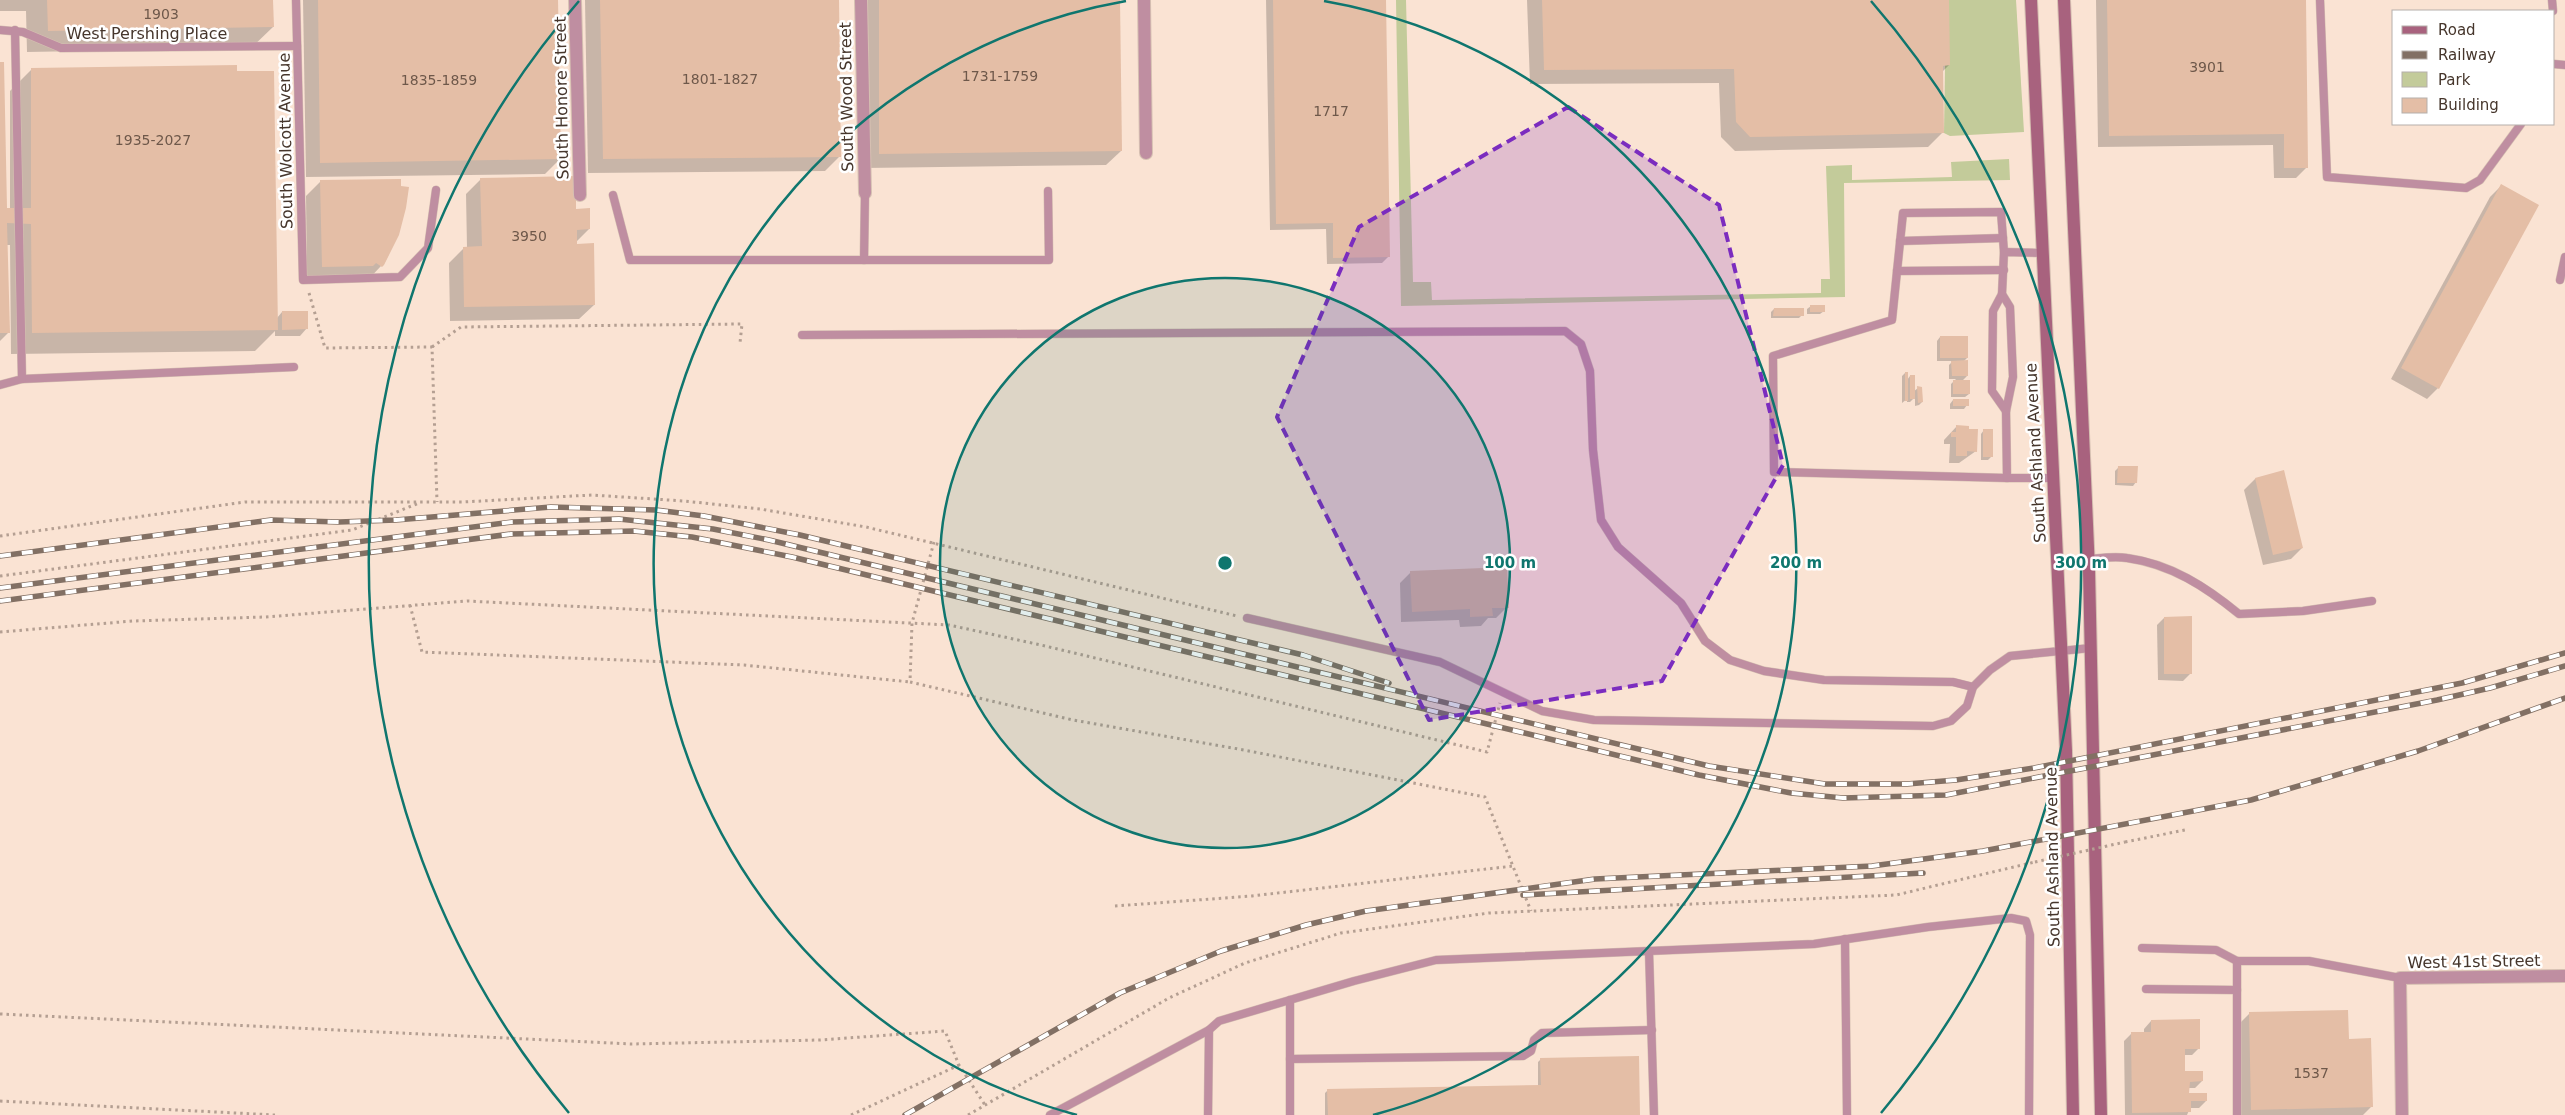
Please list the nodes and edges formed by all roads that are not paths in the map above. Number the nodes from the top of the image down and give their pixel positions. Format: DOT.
graph roads {
  1 [pos="296,0"];
  2 [pos="575,0"];
  3 [pos="861,0"];
  4 [pos="1144,0"];
  5 [pos="2031,0"];
  6 [pos="2064,0"];
  7 [pos="2320,0"];
  8 [pos="0,30"];
  9 [pos="14,30"];
  10 [pos="297,46"];
  11 [pos="2520,125"];
  12 [pos="1146,153"];
  13 [pos="436,190"];
  14 [pos="1048,191"];
  15 [pos="865,193"];
  16 [pos="580,195"];
  17 [pos="613,195"];
  18 [pos="2003,238"];
  19 [pos="1900,241"];
  20 [pos="2004,252"];
  21 [pos="2042,253"];
  22 [pos="2565,257"];
  23 [pos="864,260"];
  24 [pos="2004,270"];
  25 [pos="1897,271"];
  26 [pos="2560,280"];
  27 [pos="2002,294"];
  28 [pos="802,335"];
  29 [pos="294,367"];
  30 [pos="22,379"];
  31 [pos="0,385"];
  32 [pos="2006,411"];
  33 [pos="2007,478"];
  34 [pos="2052,478"];
  35 [pos="2088,559"];
  36 [pos="2372,601"];
  37 [pos="1247,618"];
  38 [pos="2091,648"];
  39 [pos="2061,651"];
  40 [pos="1973,687"];
  41 [pos="1845,939"];
  42 [pos="2142,948"];
  43 [pos="1649,951"];
  44 [pos="2238,961"];
  45 [pos="2565,976"];
  46 [pos="2400,978"];
  47 [pos="2146,988"];
  48 [pos="2238,990"];
  49 [pos="1290,1000"];
  50 [pos="1209,1030"];
  51 [pos="1652,1030"];
  52 [pos="1290,1059"];
  53 [pos="1050,1115"];
  54 [pos="1208,1115"];
  55 [pos="1290,1115"];
  56 [pos="1654,1115"];
  57 [pos="1847,1115"];
  58 [pos="2029,1115"];
  59 [pos="2073,1115"];
  60 [pos="2101,1115"];
  61 [pos="2238,1115"];
  62 [pos="2402,1115"];
  1 -- 10 [label="lane, South Wolcott Avenue"];
  2 -- 16 [label="street, South Honore Street"];
  3 -- 15 [label="street, South Wood Street"];
  4 -- 12 [label="street"];
  5 -- 21 [label="main road, South Ashland Avenue"];
  6 -- 35 [label="main road"];
  7 -- 11 [label="lane"];
  8 -- 9 [label="lane, West Pershing Place"];
  9 -- 10 [label="lane, West Pershing Place"];
  9 -- 30 [label="lane"];
  10 -- 13 [label="lane, South Wolcott Avenue"];
  14 -- 23 [label="lane"];
  15 -- 23 [label="lane"];
  17 -- 23 [label="lane"];
  18 -- 19 [label="lane"];
  18 -- 19 [label="lane"];
  18 -- 20 [label="lane"];
  19 -- 25 [label="lane"];
  20 -- 21 [label="lane"];
  20 -- 24 [label="lane"];
  21 -- 34 [label="main road, South Ashland Avenue"];
  22 -- 26 [label="lane"];
  24 -- 25 [label="lane"];
  24 -- 27 [label="lane"];
  25 -- 33 [label="lane"];
  27 -- 32 [label="lane"];
  27 -- 32 [label="lane"];
  28 -- 40 [label="lane"];
  29 -- 30 [label="lane"];
  30 -- 31 [label="lane"];
  32 -- 33 [label="lane"];
  33 -- 34 [label="lane"];
  34 -- 39 [label="main road, South Ashland Avenue"];
  35 -- 36 [label="lane"];
  35 -- 38 [label="main road"];
  37 -- 40 [label="lane"];
  38 -- 39 [label="lane"];
  38 -- 60 [label="main road"];
  39 -- 40 [label="lane"];
  39 -- 59 [label="main road, South Ashland Avenue"];
  41 -- 43 [label="lane"];
  41 -- 57 [label="lane"];
  41 -- 58 [label="lane"];
  42 -- 44 [label="lane"];
  43 -- 49 [label="lane"];
  43 -- 51 [label="lane"];
  44 -- 46 [label="lane"];
  44 -- 48 [label="lane"];
  45 -- 46 [label="street, West 41st Street"];
  46 -- 62 [label="street, West 41st Street"];
  47 -- 48 [label="lane"];
  48 -- 61 [label="lane"];
  49 -- 50 [label="lane"];
  49 -- 52 [label="lane"];
  50 -- 53 [label="lane"];
  50 -- 54 [label="lane"];
  51 -- 52 [label="lane"];
  51 -- 56 [label="lane"];
  52 -- 55 [label="lane"];
}
